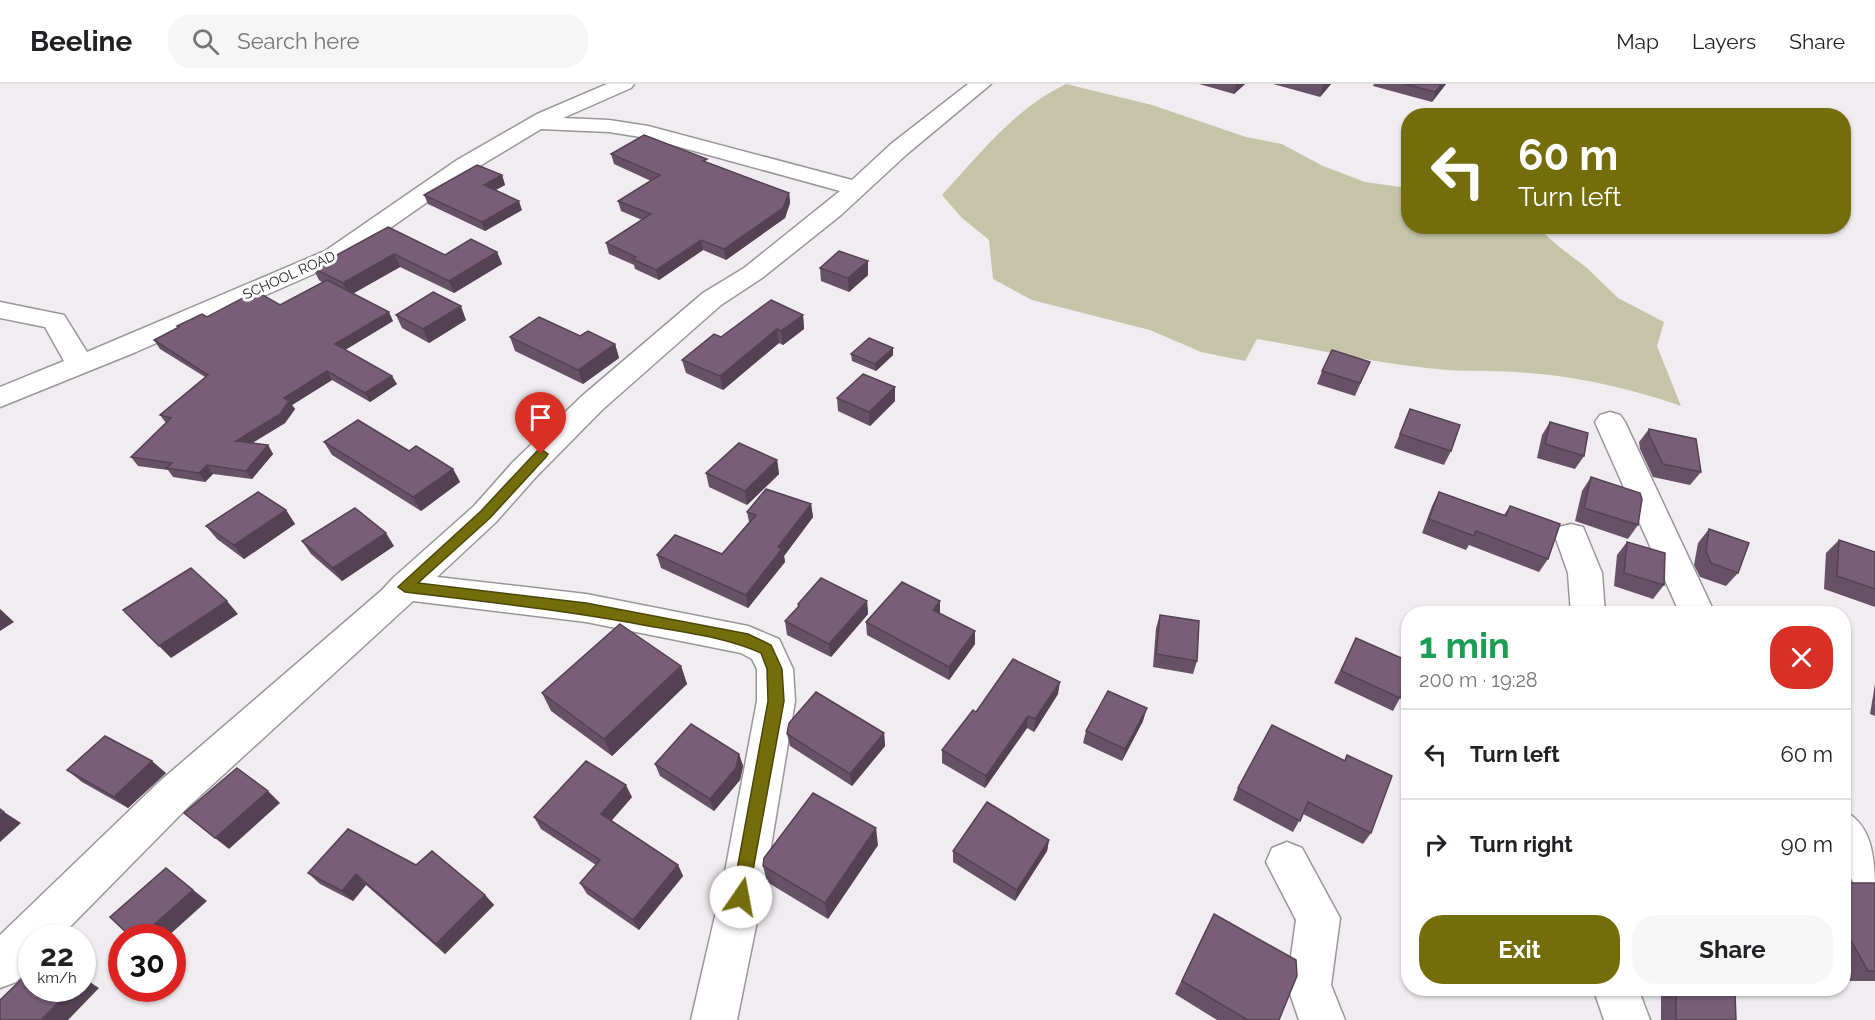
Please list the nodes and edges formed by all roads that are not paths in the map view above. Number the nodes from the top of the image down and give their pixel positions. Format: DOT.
graph roads {
  1 [pos="624,84"];
  2 [pos="981,84"];
  3 [pos="535,123"];
  4 [pos="857,188"];
  5 [pos="0,310"];
  6 [pos="81,364"];
  7 [pos="0,398"];
  8 [pos="1610,422"];
  9 [pos="1571,536"];
  10 [pos="405,587"];
  11 [pos="1587,606"];
  12 [pos="1694,606"];
  13 [pos="1851,841"];
  14 [pos="1287,862"];
  15 [pos="1875,880"];
  16 [pos="0,966"];
  17 [pos="1618,996"];
  18 [pos="714,1020"];
  19 [pos="1322,1020"];
  20 [pos="1627,1020"];
  1 -- 3 [label="street, SCHOOL ROAD"];
  2 -- 4 [label="street"];
  3 -- 4 [label="street"];
  3 -- 6 [label="street, SCHOOL ROAD"];
  4 -- 10 [label="street"];
  5 -- 6 [label="street"];
  6 -- 7 [label="street, SCHOOL ROAD"];
  8 -- 12 [label="street"];
  9 -- 11 [label="street"];
  10 -- 16 [label="street"];
  10 -- 18 [label="street"];
  13 -- 15 [label="street"];
  14 -- 19 [label="street"];
  17 -- 20 [label="street"];
}
